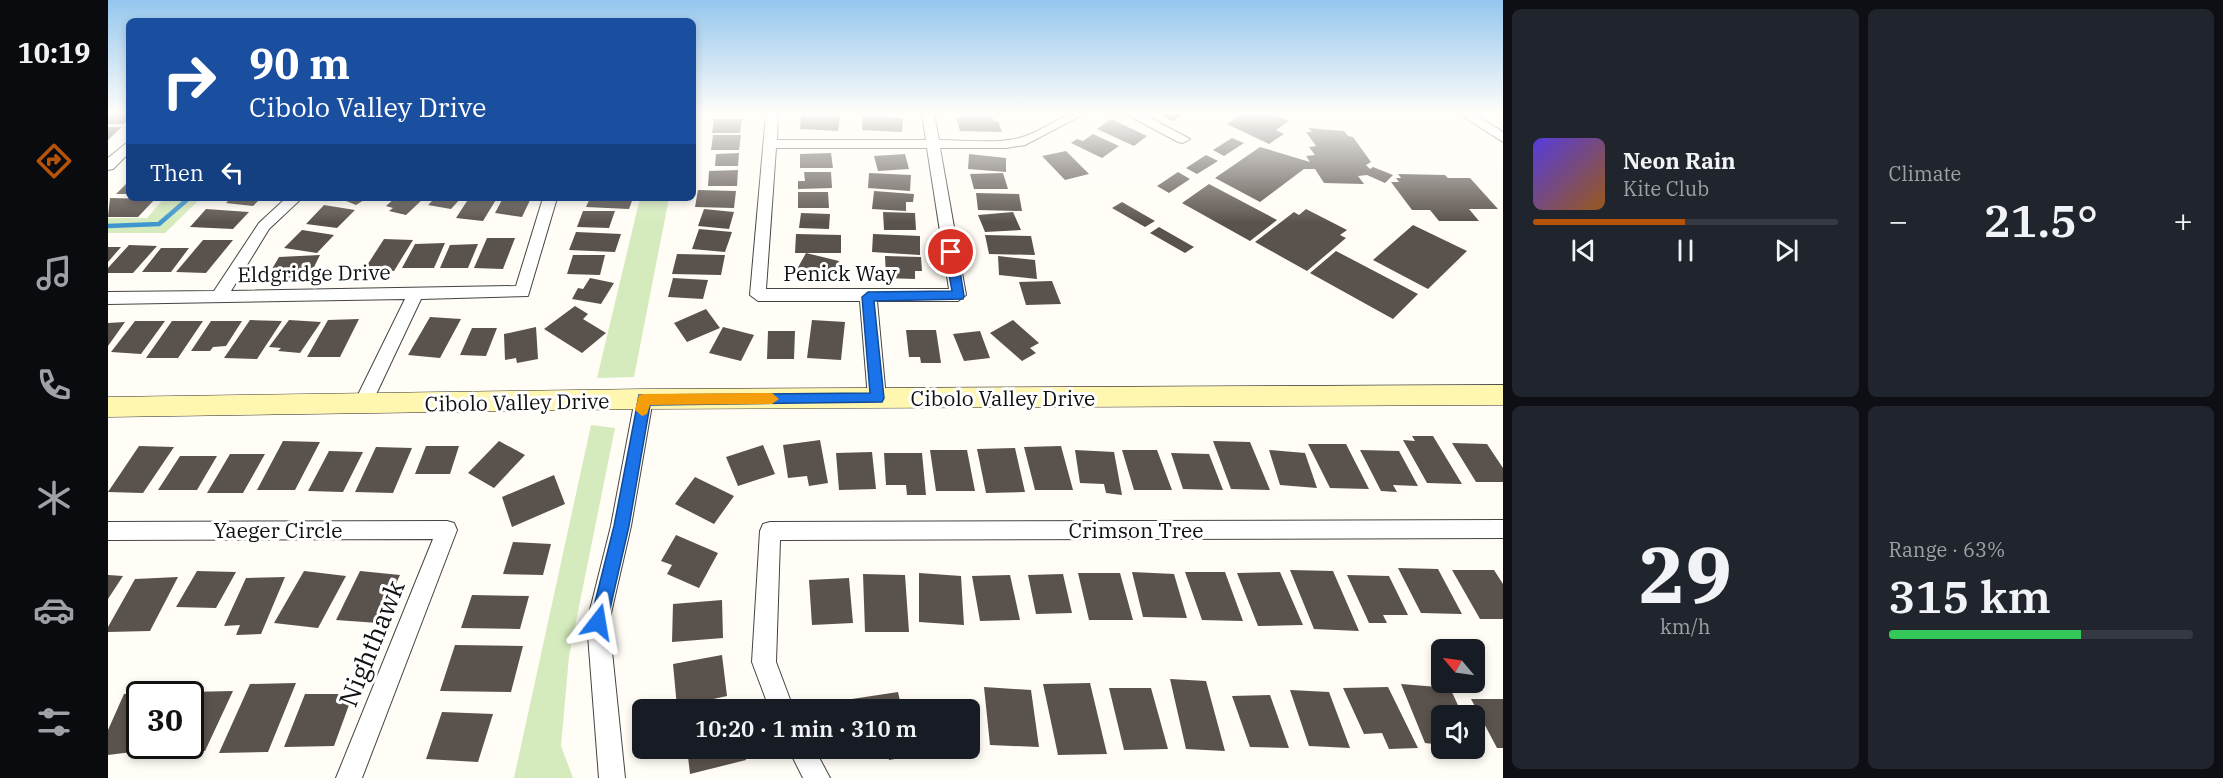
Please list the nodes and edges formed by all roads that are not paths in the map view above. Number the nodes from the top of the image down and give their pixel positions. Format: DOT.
graph roads {
  1 [pos="124,150"];
  2 [pos="769,150"];
  3 [pos="934,150"];
  4 [pos="108,166"];
  5 [pos="292,201"];
  6 [pos="549,201"];
  7 [pos="416,293"];
  8 [pos="219,296"];
  9 [pos="868,297"];
  10 [pos="108,298"];
  11 [pos="1503,395"];
  12 [pos="877,398"];
  13 [pos="644,399"];
  14 [pos="362,405"];
  15 [pos="108,407"];
  16 [pos="447,530"];
  17 [pos="1502,530"];
  18 [pos="108,531"];
  19 [pos="778,699"];
  20 [pos="806,759"];
  21 [pos="605,777"];
  22 [pos="349,778"];
  23 [pos="817,778"];
  1 -- 4 [label="street"];
  2 -- 9 [label="street, Penick Way"];
  3 -- 9 [label="street, Penick Way"];
  5 -- 8 [label="street"];
  6 -- 7 [label="street, Eldgridge Drive"];
  7 -- 8 [label="street, Eldgridge Drive"];
  7 -- 14 [label="street"];
  8 -- 10 [label="street, Eldgridge Drive"];
  9 -- 12 [label="street"];
  11 -- 12 [label="main road, Cibolo Valley Drive"];
  12 -- 13 [label="main road, Cibolo Valley Drive"];
  13 -- 14 [label="main road, Cibolo Valley Drive"];
  13 -- 21 [label="street"];
  14 -- 15 [label="main road, Cibolo Valley Drive"];
  16 -- 18 [label="street, Yaeger Circle"];
  16 -- 22 [label="street, Nighthawk"];
  17 -- 19 [label="street, Crimson Tree"];
  20 -- 23 [label="street"];
}
